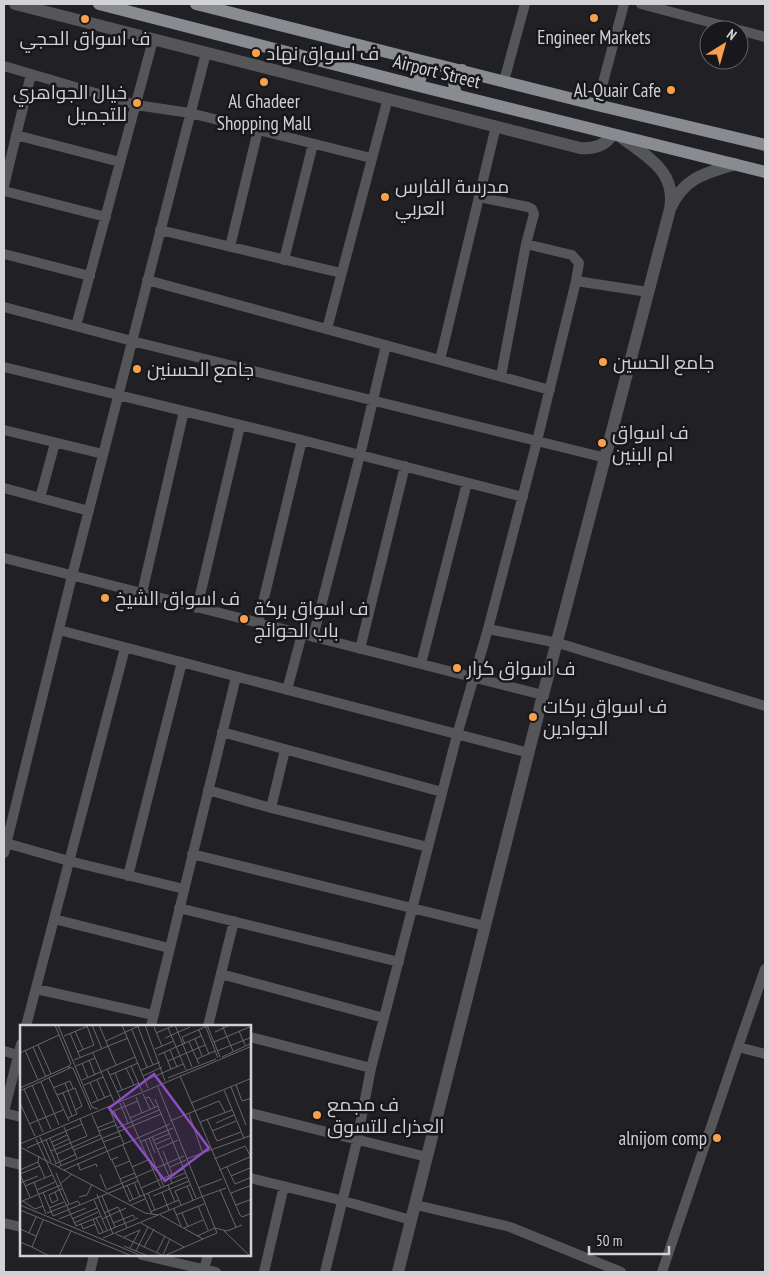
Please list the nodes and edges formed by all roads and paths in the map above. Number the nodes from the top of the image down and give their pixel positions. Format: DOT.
graph roads {
  1 [pos="15,4"];
  2 [pos="99,4"];
  3 [pos="196,4"];
  4 [pos="525,4"];
  5 [pos="624,4"];
  6 [pos="641,4"];
  7 [pos="765,37"];
  8 [pos="154,40"];
  9 [pos="206,53"];
  10 [pos="418,60"];
  11 [pos="4,66"];
  12 [pos="462,70"];
  13 [pos="32,74"];
  14 [pos="504,81"];
  15 [pos="415,85"];
  16 [pos="457,95"];
  17 [pos="388,98"];
  18 [pos="136,105"];
  19 [pos="597,105"];
  20 [pos="190,113"];
  21 [pos="496,126"];
  22 [pos="258,130"];
  23 [pos="16,135"];
  24 [pos="616,136"];
  25 [pos="313,144"];
  26 [pos="765,145"];
  27 [pos="371,158"];
  28 [pos="120,162"];
  29 [pos="735,164"];
  30 [pos="765,172"];
  31 [pos="4,186"];
  32 [pos="4,191"];
  33 [pos="479,198"];
  34 [pos="670,209"];
  35 [pos="106,217"];
  36 [pos="160,230"];
  37 [pos="526,244"];
  38 [pos="230,247"];
  39 [pos="4,254"];
  40 [pos="284,260"];
  41 [pos="341,273"];
  42 [pos="90,276"];
  43 [pos="148,280"];
  44 [pos="576,281"];
  45 [pos="648,292"];
  46 [pos="4,307"];
  47 [pos="76,326"];
  48 [pos="327,329"];
  49 [pos="132,341"];
  50 [pos="386,345"];
  51 [pos="440,360"];
  52 [pos="4,367"];
  53 [pos="501,376"];
  54 [pos="550,390"];
  55 [pos="119,394"];
  56 [pos="373,400"];
  57 [pos="184,412"];
  58 [pos="240,426"];
  59 [pos="4,430"];
  60 [pos="302,440"];
  61 [pos="537,441"];
  62 [pos="55,443"];
  63 [pos="103,454"];
  64 [pos="360,455"];
  65 [pos="606,458"];
  66 [pos="405,466"];
  67 [pos="467,483"];
  68 [pos="4,488"];
  69 [pos="523,497"];
  70 [pos="40,498"];
  71 [pos="89,511"];
  72 [pos="4,558"];
  73 [pos="72,576"];
  74 [pos="142,594"];
  75 [pos="197,608"];
  76 [pos="258,623"];
  77 [pos="488,629"];
  78 [pos="59,630"];
  79 [pos="302,634"];
  80 [pos="312,637"];
  81 [pos="558,643"];
  82 [pos="125,648"];
  83 [pos="360,649"];
  84 [pos="182,662"];
  85 [pos="421,664"];
  86 [pos="236,677"];
  87 [pos="474,678"];
  88 [pos="287,690"];
  89 [pos="543,695"];
  90 [pos="765,706"];
  91 [pos="222,732"];
  92 [pos="457,735"];
  93 [pos="285,750"];
  94 [pos="529,753"];
  95 [pos="208,790"];
  96 [pos="442,792"];
  97 [pos="271,808"];
  98 [pos="428,846"];
  99 [pos="5,848"];
  100 [pos="192,854"];
  101 [pos="69,861"];
  102 [pos="128,876"];
  103 [pos="184,889"];
  104 [pos="178,908"];
  105 [pos="412,908"];
  106 [pos="54,919"];
  107 [pos="234,922"];
  108 [pos="485,926"];
  109 [pos="169,948"];
  110 [pos="399,962"];
  111 [pos="765,969"];
  112 [pos="221,974"];
  113 [pos="36,989"];
  114 [pos="153,1015"];
  115 [pos="384,1018"];
  116 [pos="26,1025"];
  117 [pos="151,1025"];
  118 [pos="208,1025"];
  119 [pos="251,1037"];
  120 [pos="738,1047"];
  121 [pos="4,1051"];
  122 [pos="20,1052"];
  123 [pos="765,1054"];
  124 [pos="371,1068"];
  125 [pos="4,1113"];
  126 [pos="251,1113"];
  127 [pos="20,1117"];
  128 [pos="358,1140"];
  129 [pos="427,1157"];
  130 [pos="4,1161"];
  131 [pos="20,1165"];
  132 [pos="251,1178"];
  133 [pos="284,1186"];
  134 [pos="344,1201"];
  135 [pos="416,1205"];
  136 [pos="412,1220"];
  137 [pos="4,1223"];
  138 [pos="20,1227"];
  139 [pos="94,1256"];
  140 [pos="150,1256"];
  141 [pos="208,1256"];
  142 [pos="204,1269"];
  143 [pos="90,1272"];
  144 [pos="216,1272"];
  145 [pos="264,1272"];
  146 [pos="325,1272"];
  147 [pos="398,1272"];
  148 [pos="621,1272"];
  149 [pos="662,1272"];
  1 -- 8 [label="street"];
  2 -- 15 [label="main road, Airport Street"];
  3 -- 10 [label="main road, Airport Street"];
  4 -- 14 [label="street"];
  5 -- 19 [label="street"];
  6 -- 7 [label="street"];
  8 -- 9 [label="street"];
  8 -- 18 [label="street"];
  9 -- 17 [label="street"];
  9 -- 20 [label="street"];
  10 -- 12 [label="main road, Airport Street"];
  10 -- 15 [label="main road"];
  11 -- 13 [label="street"];
  12 -- 14 [label="main road, Airport Street"];
  12 -- 16 [label="main road"];
  13 -- 18 [label="street"];
  13 -- 23 [label="street"];
  14 -- 19 [label="main road, Airport Street"];
  15 -- 16 [label="main road, Airport Street"];
  16 -- 24 [label="main road, Airport Street"];
  17 -- 21 [label="street"];
  17 -- 27 [label="street"];
  18 -- 20 [label="street"];
  18 -- 28 [label="street"];
  19 -- 26 [label="main road, Airport Street"];
  20 -- 22 [label="street"];
  20 -- 36 [label="street"];
  21 -- 24 [label="street"];
  21 -- 33 [label="street"];
  22 -- 25 [label="street"];
  22 -- 38 [label="street"];
  23 -- 28 [label="street"];
  23 -- 31 [label="street"];
  24 -- 29 [label="main road, Airport Street"];
  24 -- 34 [label="street"];
  25 -- 27 [label="street"];
  25 -- 40 [label="street"];
  27 -- 41 [label="street"];
  28 -- 35 [label="street"];
  29 -- 30 [label="main road, Airport Street"];
  29 -- 34 [label="street"];
  32 -- 35 [label="street"];
  33 -- 37 [label="street"];
  33 -- 51 [label="street"];
  34 -- 45 [label="street"];
  35 -- 42 [label="street"];
  36 -- 38 [label="street"];
  36 -- 43 [label="street"];
  37 -- 44 [label="street"];
  37 -- 53 [label="street"];
  38 -- 40 [label="street"];
  39 -- 42 [label="street"];
  40 -- 41 [label="street"];
  41 -- 48 [label="street"];
  42 -- 47 [label="street"];
  43 -- 48 [label="street"];
  43 -- 49 [label="street"];
  44 -- 45 [label="street"];
  44 -- 54 [label="street"];
  45 -- 65 [label="street"];
  46 -- 47 [label="street"];
  47 -- 49 [label="street"];
  48 -- 50 [label="street"];
  49 -- 55 [label="street"];
  49 -- 56 [label="street"];
  50 -- 51 [label="street"];
  50 -- 56 [label="street"];
  51 -- 53 [label="street"];
  52 -- 55 [label="street"];
  53 -- 54 [label="street"];
  54 -- 61 [label="street"];
  55 -- 57 [label="street"];
  55 -- 63 [label="street"];
  56 -- 61 [label="street"];
  56 -- 64 [label="street"];
  57 -- 58 [label="street"];
  57 -- 74 [label="street"];
  58 -- 60 [label="street"];
  58 -- 75 [label="street"];
  59 -- 62 [label="street"];
  60 -- 64 [label="street"];
  60 -- 76 [label="street"];
  61 -- 65 [label="street"];
  61 -- 69 [label="street"];
  62 -- 63 [label="street"];
  62 -- 70 [label="street"];
  63 -- 71 [label="street"];
  64 -- 66 [label="street"];
  64 -- 80 [label="street"];
  65 -- 81 [label="street"];
  66 -- 67 [label="street"];
  66 -- 83 [label="street"];
  67 -- 69 [label="street"];
  67 -- 85 [label="street"];
  68 -- 70 [label="street"];
  69 -- 77 [label="street"];
  70 -- 71 [label="street"];
  71 -- 73 [label="street"];
  72 -- 73 [label="street"];
  73 -- 74 [label="street"];
  73 -- 78 [label="street"];
  74 -- 75 [label="street"];
  75 -- 76 [label="street"];
  76 -- 79 [label="street"];
  77 -- 81 [label="street"];
  77 -- 87 [label="street"];
  78 -- 82 [label="street"];
  78 -- 99 [label="street"];
  79 -- 80 [label="street"];
  79 -- 88 [label="street"];
  80 -- 83 [label="street"];
  81 -- 89 [label="street"];
  81 -- 90 [label="street"];
  82 -- 84 [label="street"];
  82 -- 101 [label="street"];
  83 -- 85 [label="street"];
  84 -- 86 [label="street"];
  84 -- 102 [label="street"];
  85 -- 87 [label="street"];
  86 -- 88 [label="street"];
  86 -- 91 [label="street"];
  87 -- 89 [label="street"];
  87 -- 92 [label="street"];
  88 -- 92 [label="street"];
  89 -- 94 [label="street"];
  91 -- 93 [label="street"];
  91 -- 95 [label="street"];
  92 -- 94 [label="street"];
  92 -- 96 [label="street"];
  93 -- 96 [label="street"];
  93 -- 97 [label="street"];
  94 -- 108 [label="street"];
  95 -- 97 [label="street"];
  95 -- 100 [label="street"];
  96 -- 98 [label="street"];
  97 -- 98 [label="street"];
  98 -- 105 [label="street"];
  99 -- 101 [label="street"];
  100 -- 103 [label="street"];
  100 -- 105 [label="street"];
  101 -- 102 [label="street"];
  101 -- 106 [label="street"];
  102 -- 103 [label="street"];
  103 -- 104 [label="street"];
  104 -- 107 [label="street"];
  104 -- 109 [label="street"];
  105 -- 108 [label="street"];
  105 -- 110 [label="street"];
  106 -- 109 [label="street"];
  106 -- 113 [label="street"];
  107 -- 110 [label="street"];
  107 -- 112 [label="street"];
  108 -- 129 [label="street"];
  109 -- 114 [label="street"];
  110 -- 115 [label="street"];
  111 -- 120 [label="street"];
  112 -- 115 [label="street"];
  112 -- 118 [label="street"];
  113 -- 114 [label="street"];
  113 -- 116 [label="street"];
  114 -- 117 [label="street"];
  115 -- 124 [label="street"];
  119 -- 124 [label="street"];
  120 -- 123 [label="street"];
  120 -- 149 [label="street"];
  121 -- 122 [label="street"];
  122 -- 125 [label="street"];
  124 -- 128 [label="street"];
  125 -- 127 [label="street"];
  126 -- 128 [label="street"];
  128 -- 129 [label="street"];
  128 -- 134 [label="street"];
  129 -- 135 [label="street"];
  130 -- 131 [label="street"];
  132 -- 133 [label="street"];
  133 -- 134 [label="street"];
  133 -- 145 [label="street"];
  134 -- 136 [label="street"];
  134 -- 146 [label="street"];
  135 -- 136 [label="street"];
  135 -- 148 [label="street"];
  136 -- 147 [label="street"];
  137 -- 138 [label="street"];
  139 -- 143 [label="street"];
  140 -- 142 [label="street"];
  141 -- 142 [label="street"];
  142 -- 144 [label="street"];
}
